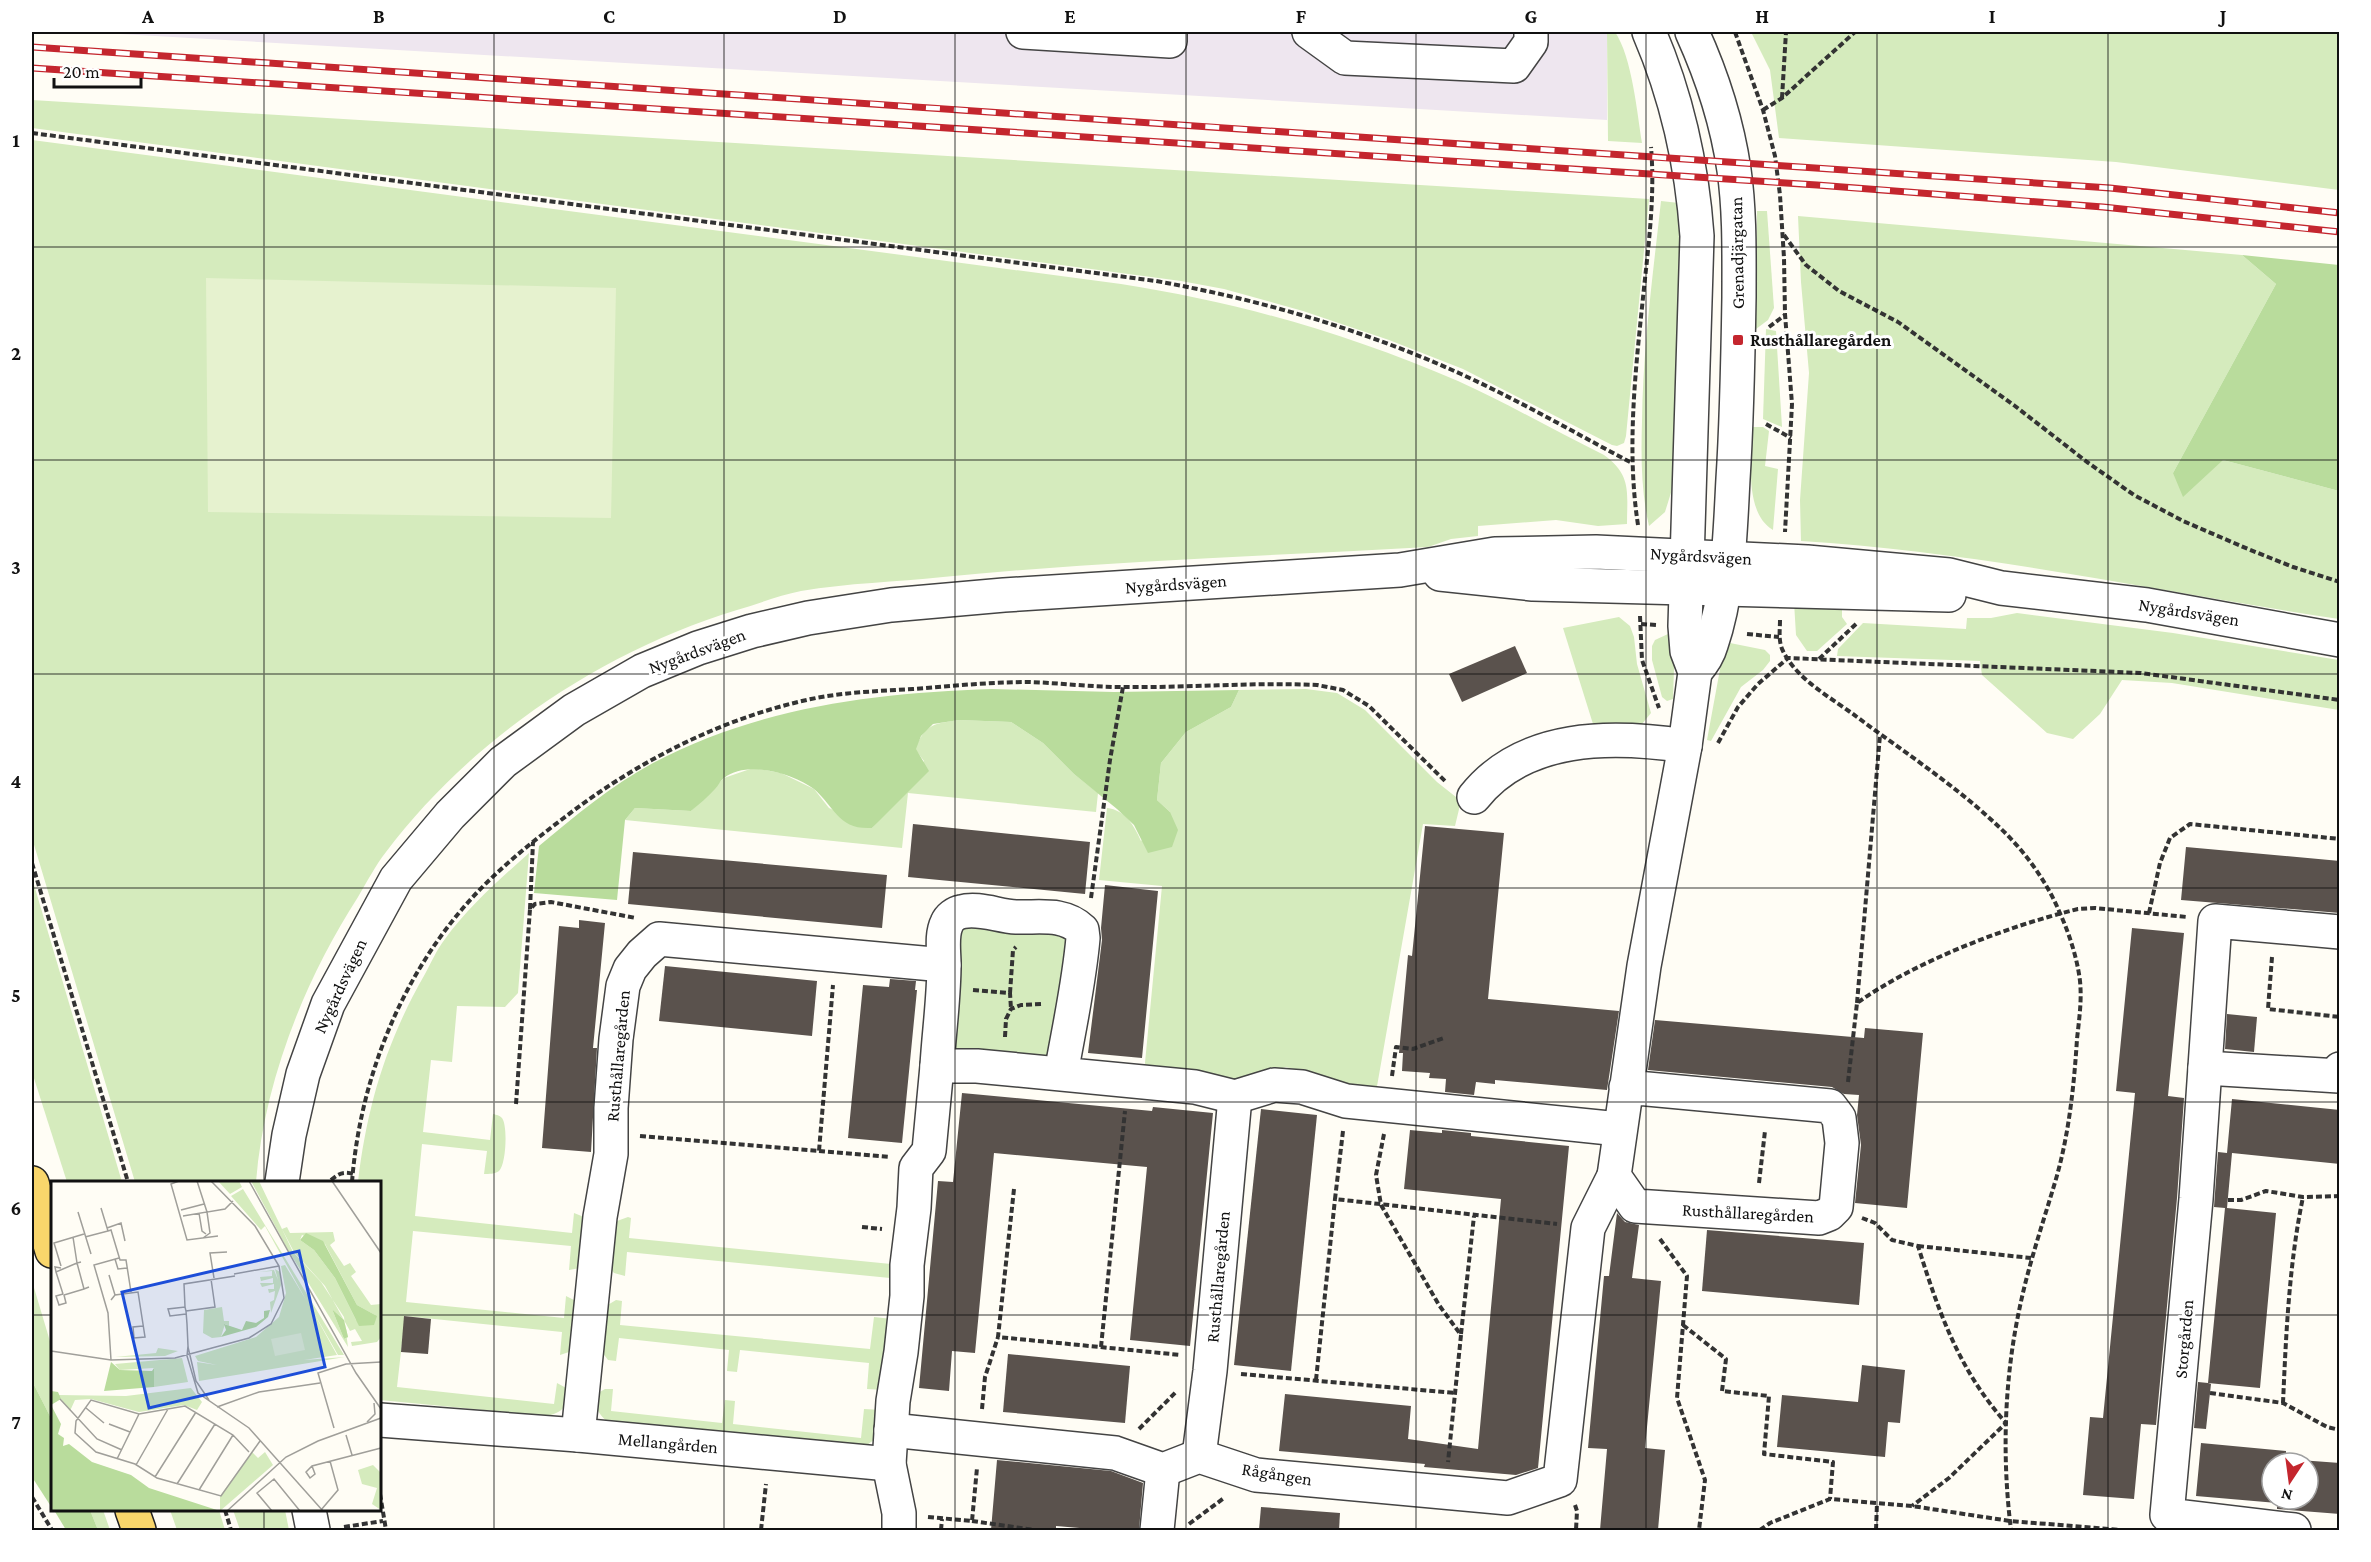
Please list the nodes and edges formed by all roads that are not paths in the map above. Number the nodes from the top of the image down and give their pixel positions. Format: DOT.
graph roads {
  1 [pos="1023,32"];
  2 [pos="1170,32"];
  3 [pos="1309,32"];
  4 [pos="1531,32"];
  5 [pos="1649,32"];
  6 [pos="1692,32"];
  7 [pos="1687,555"];
  8 [pos="1728,557"];
  9 [pos="1400,570"];
  10 [pos="1782,575"];
  11 [pos="1686,588"];
  12 [pos="1725,589"];
  13 [pos="2340,639"];
  14 [pos="1695,672"];
  15 [pos="1685,747"];
  16 [pos="1474,797"];
  17 [pos="2340,932"];
  18 [pos="943,976"];
  19 [pos="937,1066"];
  20 [pos="2205,1068"];
  21 [pos="2340,1069"];
  22 [pos="1061,1074"];
  23 [pos="2339,1076"];
  24 [pos="1626,1087"];
  25 [pos="1235,1097"];
  26 [pos="1619,1129"];
  27 [pos="1614,1176"];
  28 [pos="282,1181"];
  29 [pos="32,1183"];
  30 [pos="51,1248"];
  31 [pos="381,1420"];
  32 [pos="891,1430"];
  33 [pos="578,1435"];
  34 [pos="1199,1456"];
  35 [pos="889,1464"];
  36 [pos="1163,1470"];
  37 [pos="133,1511"];
  38 [pos="311,1511"];
  39 [pos="139,1530"];
  40 [pos="325,1530"];
  41 [pos="899,1530"];
  42 [pos="1157,1530"];
  43 [pos="2273,1530"];
  1 -- 2 [label="street"];
  3 -- 4 [label="street"];
  5 -- 7 [label="street"];
  6 -- 8 [label="street, Grenadjärgatan"];
  7 -- 8 [label="street, Nygårdsvägen"];
  7 -- 9 [label="street, Nygårdsvägen"];
  7 -- 11 [label="street"];
  8 -- 10 [label="street, Nygårdsvägen"];
  8 -- 12 [label="street, Grenadjärgatan"];
  9 -- 11 [label="street, Nygårdsvägen"];
  9 -- 28 [label="street, Nygårdsvägen"];
  10 -- 12 [label="street, Nygårdsvägen"];
  10 -- 13 [label="street, Nygårdsvägen"];
  11 -- 12 [label="street, Nygårdsvägen"];
  11 -- 14 [label="street"];
  12 -- 14 [label="street"];
  14 -- 15 [label="street"];
  15 -- 16 [label="street"];
  15 -- 24 [label="street"];
  17 -- 20 [label="street, Storgården"];
  18 -- 19 [label="street"];
  18 -- 22 [label="street"];
  18 -- 33 [label="street, Rusthållaregården"];
  19 -- 22 [label="street"];
  19 -- 32 [label="street"];
  20 -- 23 [label="street"];
  20 -- 43 [label="street, Storgården"];
  21 -- 23 [label="street"];
  22 -- 25 [label="street"];
  24 -- 26 [label="street"];
  24 -- 27 [label="street, Rusthållaregården"];
  25 -- 26 [label="street"];
  25 -- 34 [label="street, Rusthållaregården"];
  26 -- 27 [label="street"];
  27 -- 34 [label="street, Rågången"];
  29 -- 30 [label="main road"];
  31 -- 33 [label="street, Mellangården"];
  32 -- 35 [label="street"];
  32 -- 36 [label="street"];
  33 -- 35 [label="street, Mellangården"];
  34 -- 36 [label="street"];
  35 -- 41 [label="street"];
  36 -- 42 [label="street"];
  37 -- 39 [label="main road"];
  38 -- 40 [label="street"];
}
